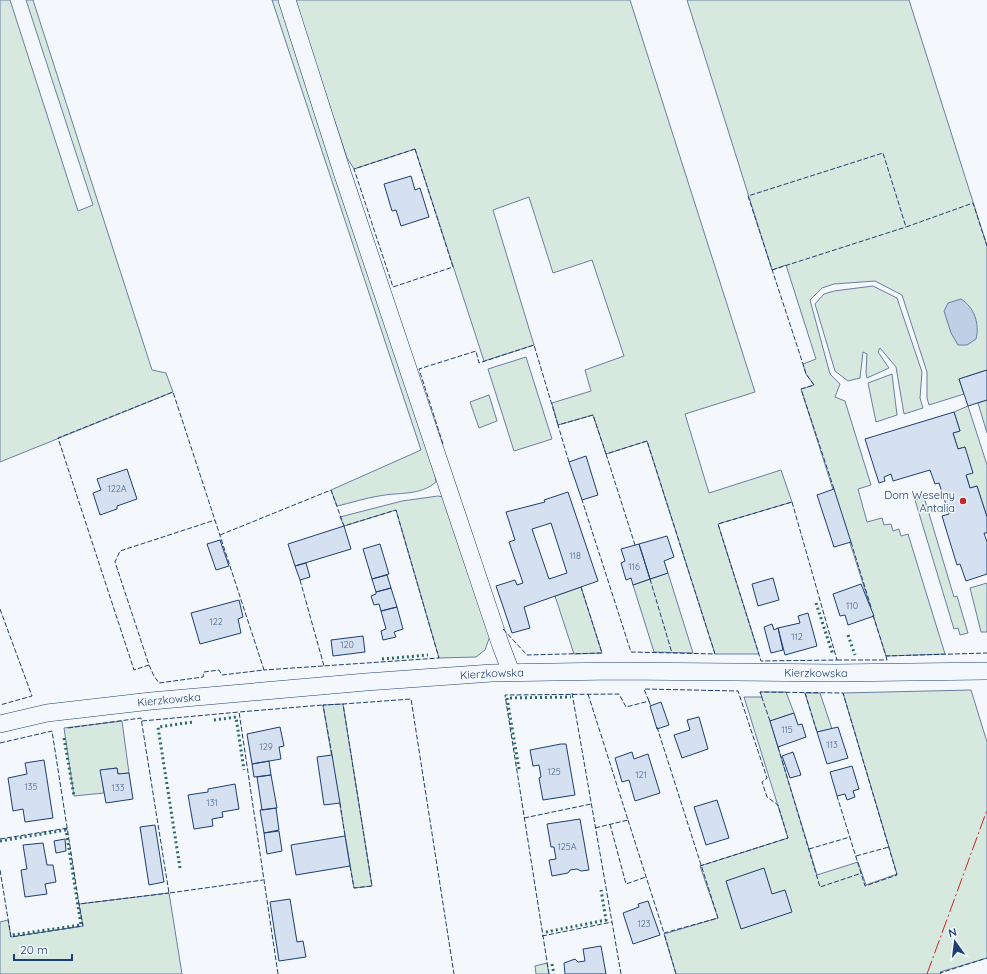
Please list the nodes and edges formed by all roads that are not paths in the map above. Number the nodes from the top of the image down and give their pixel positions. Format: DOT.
graph roads {
  1 [pos="286,0"];
  2 [pos="987,671"];
  3 [pos="511,672"];
  4 [pos="0,724"];
  1 -- 3 [label="street"];
  2 -- 3 [label="street, Kierzkowska"];
  3 -- 4 [label="street, Kierzkowska"];
}
